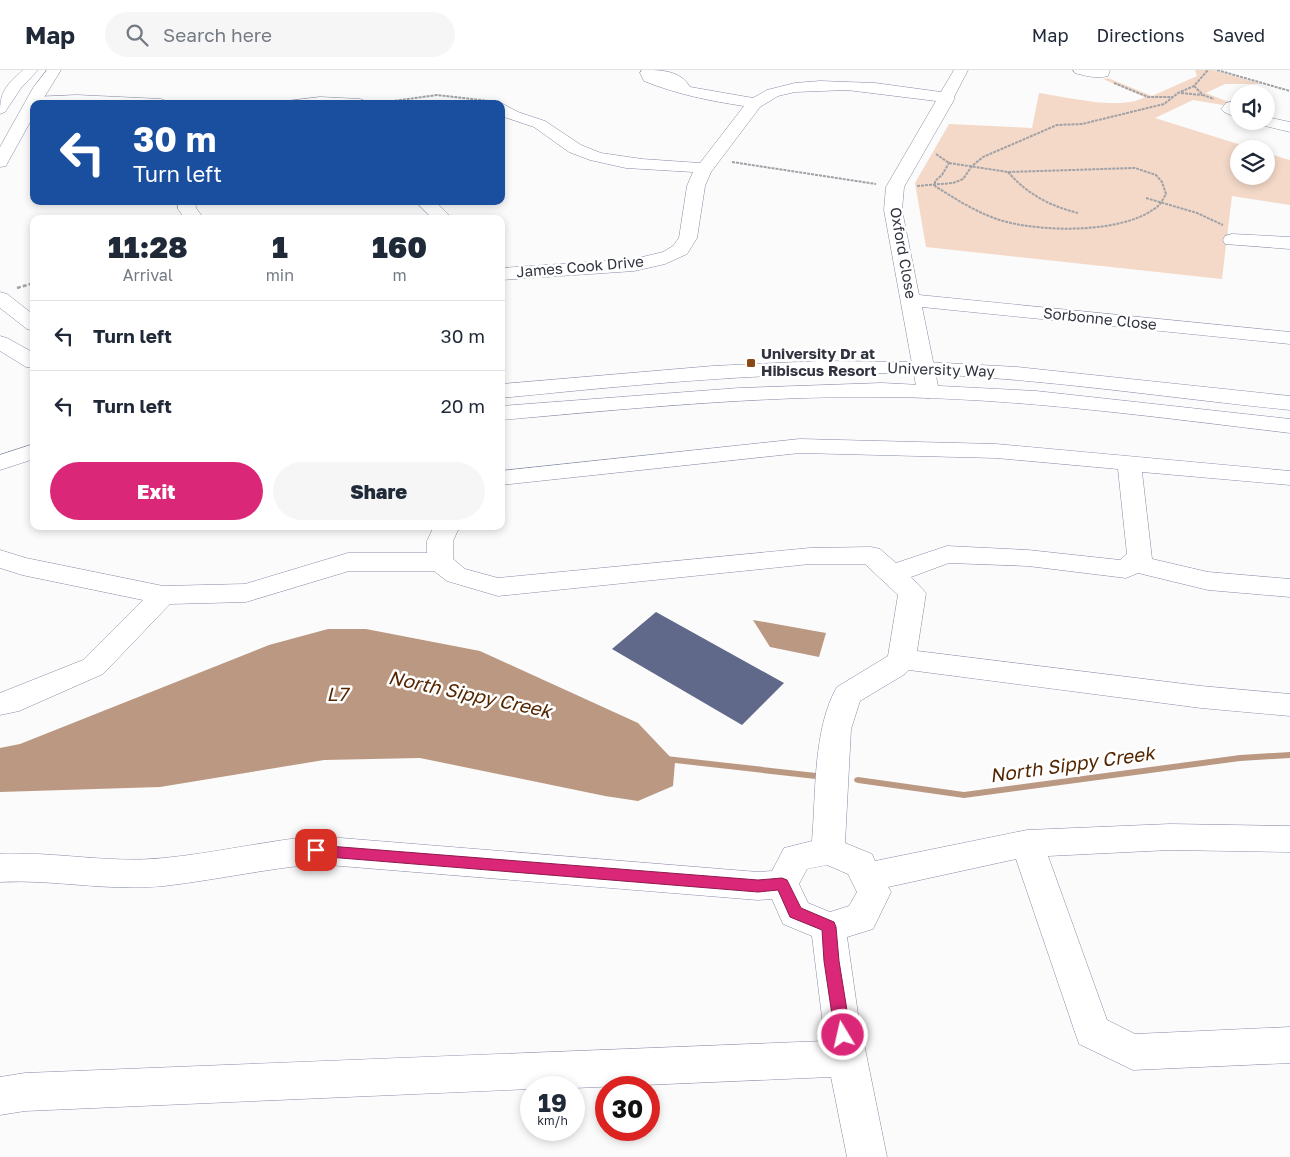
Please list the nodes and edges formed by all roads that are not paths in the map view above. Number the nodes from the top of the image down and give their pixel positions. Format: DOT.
graph roads {
  1 [pos="24,70"];
  2 [pos="31,70"];
  3 [pos="54,70"];
  4 [pos="961,70"];
  5 [pos="1080,70"];
  6 [pos="1101,72"];
  7 [pos="822,76"];
  8 [pos="15,84"];
  9 [pos="684,90"];
  10 [pos="947,98"];
  11 [pos="34,100"];
  12 [pos="30,102"];
  13 [pos="756,103"];
  14 [pos="2,106"];
  15 [pos="30,107"];
  16 [pos="505,111"];
  17 [pos="1275,115"];
  18 [pos="1290,120"];
  19 [pos="1275,124"];
  20 [pos="1290,127"];
  21 [pos="0,162"];
  22 [pos="707,164"];
  23 [pos="428,205"];
  24 [pos="440,215"];
  25 [pos="1229,233"];
  26 [pos="1290,243"];
  27 [pos="505,274"];
  28 [pos="0,298"];
  29 [pos="911,300"];
  30 [pos="30,322"];
  31 [pos="1290,338"];
  32 [pos="0,342"];
  33 [pos="30,360"];
  34 [pos="925,368"];
  35 [pos="505,390"];
  36 [pos="928,391"];
  37 [pos="1290,403"];
  38 [pos="505,412"];
  39 [pos="1290,426"];
  40 [pos="30,452"];
  41 [pos="0,463"];
  42 [pos="1129,463"];
  43 [pos="505,478"];
  44 [pos="1290,478"];
  45 [pos="445,530"];
  46 [pos="0,560"];
  47 [pos="440,562"];
  48 [pos="1133,563"];
  49 [pos="893,574"];
  50 [pos="1290,588"];
  51 [pos="163,595"];
  52 [pos="902,659"];
  53 [pos="0,704"];
  54 [pos="1290,705"];
  55 [pos="1290,839"];
  56 [pos="1027,843"];
  57 [pos="828,851"];
  58 [pos="0,868"];
  59 [pos="867,877"];
  60 [pos="782,884"];
  61 [pos="828,927"];
  62 [pos="1290,1045"];
  63 [pos="848,1058"];
  64 [pos="0,1096"];
  65 [pos="867,1157"];
  1 -- 8 [label="street"];
  2 -- 8 [label="street"];
  3 -- 11 [label="street"];
  4 -- 10 [label="street, Oxford Close"];
  5 -- 6 [label="street"];
  7 -- 10 [label="street, James Cook Drive"];
  7 -- 13 [label="street, James Cook Drive"];
  8 -- 14 [label="street"];
  9 -- 13 [label="street"];
  10 -- 29 [label="street, Oxford Close"];
  12 -- 14 [label="street"];
  13 -- 22 [label="street, James Cook Drive"];
  15 -- 21 [label="street"];
  16 -- 22 [label="street"];
  17 -- 18 [label="street"];
  19 -- 20 [label="street"];
  22 -- 27 [label="street, James Cook Drive"];
  23 -- 24 [label="street"];
  25 -- 26 [label="street"];
  28 -- 30 [label="street"];
  29 -- 31 [label="street, Sorbonne Close"];
  29 -- 34 [label="street, Oxford Close"];
  32 -- 33 [label="street"];
  34 -- 35 [label="street, University Way"];
  34 -- 36 [label="street, Oxford Close"];
  34 -- 37 [label="street, University Way"];
  36 -- 38 [label="street, University Way"];
  36 -- 39 [label="street, University Way"];
  40 -- 41 [label="street"];
  42 -- 43 [label="street"];
  42 -- 44 [label="street"];
  42 -- 48 [label="street"];
  45 -- 47 [label="street"];
  46 -- 51 [label="street"];
  47 -- 49 [label="street"];
  47 -- 51 [label="street"];
  48 -- 49 [label="street"];
  48 -- 50 [label="street"];
  49 -- 52 [label="street"];
  51 -- 53 [label="street"];
  52 -- 54 [label="street"];
  52 -- 57 [label="street"];
  55 -- 56 [label="street"];
  56 -- 59 [label="street"];
  56 -- 62 [label="street"];
  57 -- 59 [label="street"];
  57 -- 60 [label="street"];
  58 -- 60 [label="street"];
  59 -- 61 [label="street"];
  60 -- 61 [label="street"];
  61 -- 63 [label="street"];
  63 -- 64 [label="street"];
  63 -- 65 [label="street"];
}
